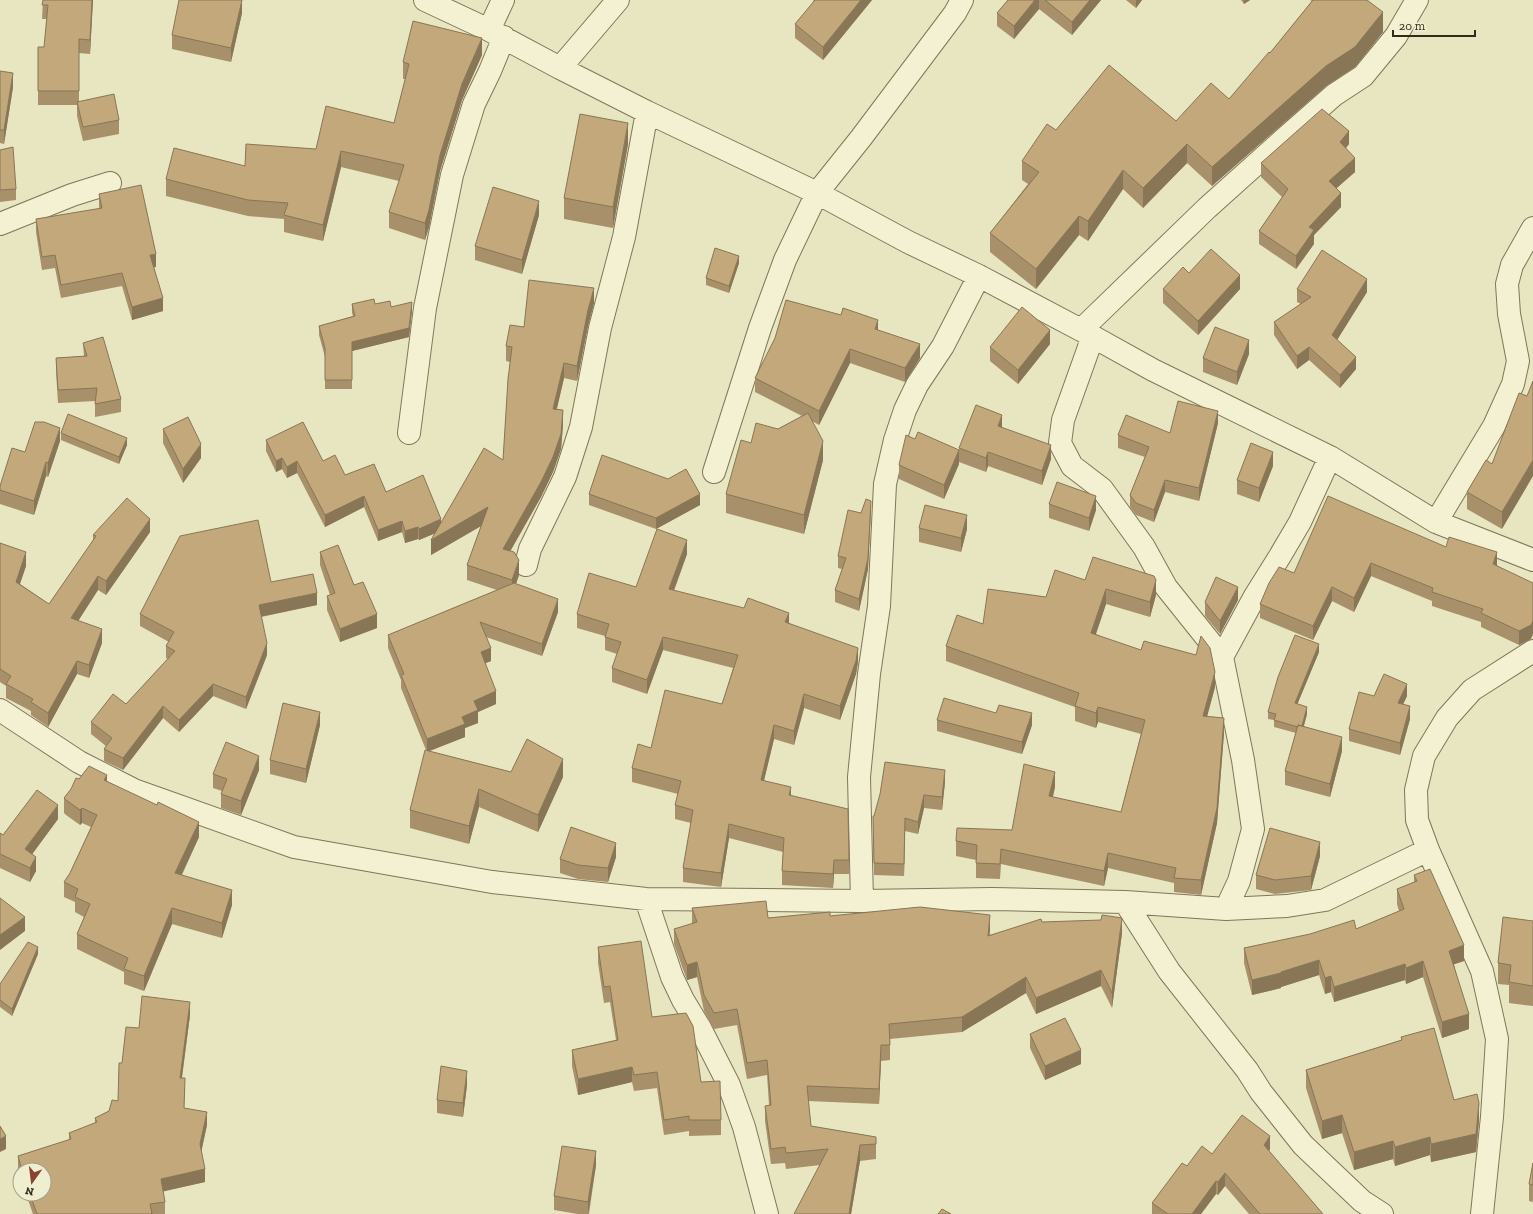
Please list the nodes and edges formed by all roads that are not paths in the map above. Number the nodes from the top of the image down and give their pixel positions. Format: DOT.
graph roads {
  1 [pos="425,0"];
  2 [pos="503,0"];
  3 [pos="618,0"];
  4 [pos="962,0"];
  5 [pos="1417,0"];
  6 [pos="496,34"];
  7 [pos="560,68"];
  8 [pos="647,112"];
  9 [pos="110,184"];
  10 [pos="817,193"];
  11 [pos="0,224"];
  12 [pos="1533,228"];
  13 [pos="979,276"];
  14 [pos="1087,333"];
  15 [pos="409,433"];
  16 [pos="1330,457"];
  17 [pos="714,472"];
  18 [pos="1436,522"];
  19 [pos="1533,560"];
  20 [pos="526,565"];
  21 [pos="1533,651"];
  22 [pos="1222,657"];
  23 [pos="0,710"];
  24 [pos="1428,850"];
  25 [pos="646,899"];
  26 [pos="862,901"];
  27 [pos="1125,902"];
  28 [pos="1226,909"];
  29 [pos="1356,1208"];
  30 [pos="767,1214"];
  31 [pos="1382,1214"];
  32 [pos="1482,1214"];
  1 -- 6 [label="street"];
  2 -- 6 [label="street"];
  3 -- 7 [label="street"];
  4 -- 10 [label="street"];
  5 -- 14 [label="street"];
  6 -- 7 [label="street"];
  6 -- 15 [label="street"];
  7 -- 8 [label="street"];
  8 -- 10 [label="street"];
  8 -- 20 [label="street"];
  9 -- 11 [label="street"];
  10 -- 13 [label="street"];
  10 -- 17 [label="street"];
  12 -- 18 [label="street"];
  13 -- 14 [label="street"];
  13 -- 26 [label="street"];
  14 -- 16 [label="street"];
  14 -- 22 [label="street"];
  16 -- 18 [label="street"];
  16 -- 22 [label="street"];
  18 -- 19 [label="street"];
  21 -- 24 [label="street"];
  22 -- 28 [label="street"];
  23 -- 25 [label="street"];
  24 -- 28 [label="street"];
  24 -- 32 [label="street"];
  25 -- 26 [label="street"];
  25 -- 30 [label="street"];
  26 -- 27 [label="street"];
  27 -- 28 [label="street"];
  27 -- 29 [label="street"];
  29 -- 31 [label="street"];
}
